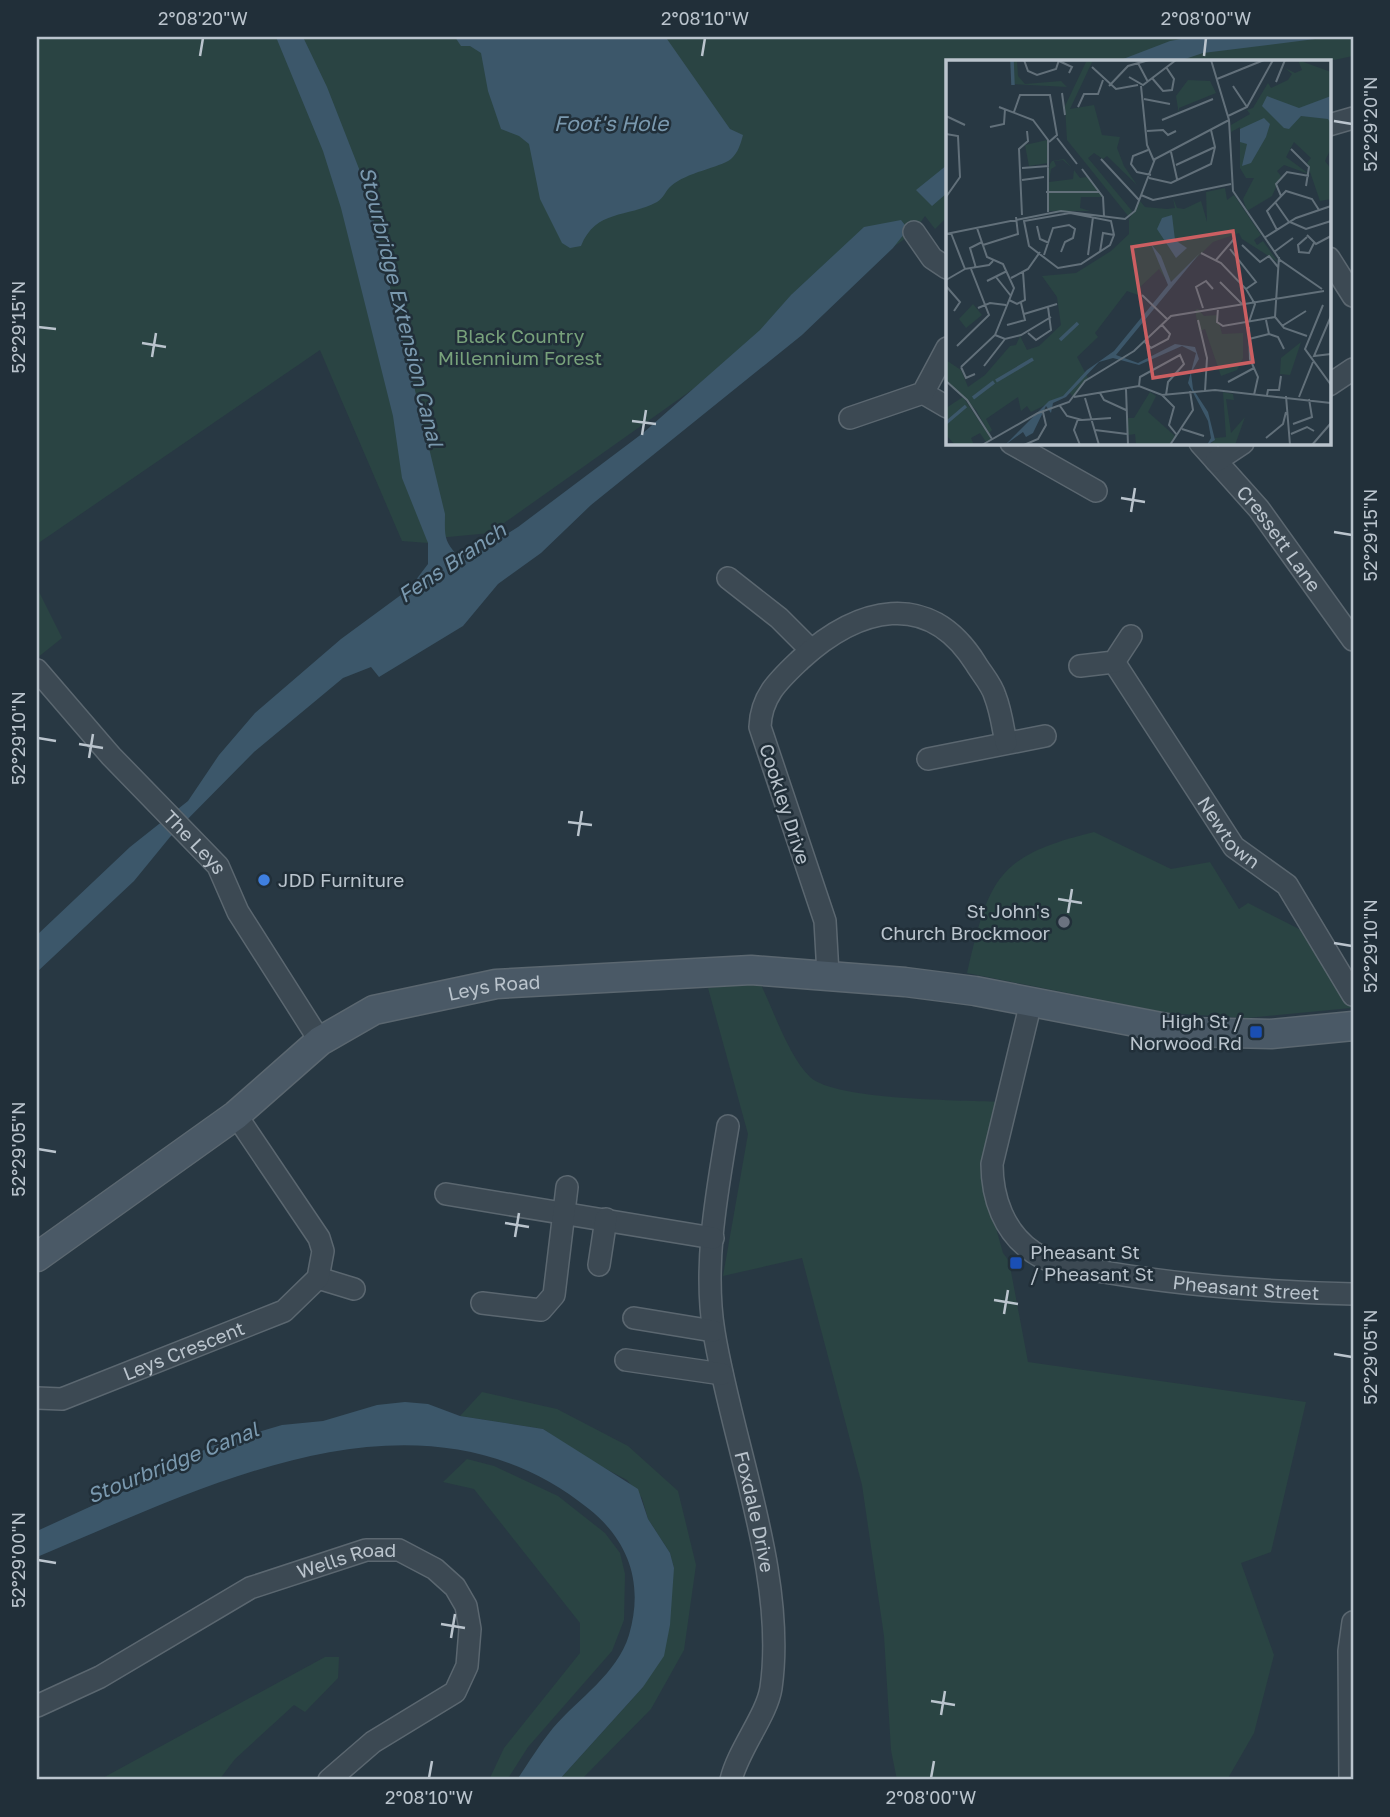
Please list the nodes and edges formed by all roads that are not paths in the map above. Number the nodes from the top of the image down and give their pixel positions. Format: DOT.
graph roads {
  1 [pos="1353,118"];
  2 [pos="1330,125"];
  3 [pos="914,232"];
  4 [pos="1330,260"];
  5 [pos="946,267"];
  6 [pos="1353,296"];
  7 [pos="946,350"];
  8 [pos="1353,369"];
  9 [pos="1330,384"];
  10 [pos="923,393"];
  11 [pos="946,406"];
  12 [pos="850,418"];
  13 [pos="1013,444"];
  14 [pos="1201,444"];
  15 [pos="1242,444"];
  16 [pos="1216,461"];
  17 [pos="1096,491"];
  18 [pos="728,578"];
  19 [pos="1131,636"];
  20 [pos="1353,640"];
  21 [pos="811,650"];
  22 [pos="1114,662"];
  23 [pos="1080,666"];
  24 [pos="37,670"];
  25 [pos="1045,736"];
  26 [pos="1006,743"];
  27 [pos="928,759"];
  28 [pos="828,974"];
  29 [pos="1353,995"];
  30 [pos="1031,1002"];
  31 [pos="1353,1026"];
  32 [pos="320,1041"];
  33 [pos="236,1115"];
  34 [pos="719,1138"];
  35 [pos="567,1187"];
  36 [pos="446,1194"];
  37 [pos="563,1211"];
  38 [pos="606,1219"];
  39 [pos="712,1238"];
  40 [pos="37,1257"];
  41 [pos="599,1265"];
  42 [pos="318,1278"];
  43 [pos="354,1289"];
  44 [pos="1353,1294"];
  45 [pos="482,1303"];
  46 [pos="634,1318"];
  47 [pos="713,1331"];
  48 [pos="626,1360"];
  49 [pos="722,1374"];
  50 [pos="37,1398"];
  51 [pos="1353,1622"];
  52 [pos="37,1706"];
  53 [pos="329,1780"];
  54 [pos="731,1780"];
  55 [pos="1350,1780"];
  1 -- 2 [label="street"];
  3 -- 5 [label="street"];
  4 -- 6 [label="street"];
  7 -- 10 [label="street"];
  8 -- 9 [label="street"];
  10 -- 11 [label="street"];
  10 -- 12 [label="street"];
  13 -- 17 [label="street"];
  14 -- 16 [label="street, Cressett Lane"];
  15 -- 16 [label="street"];
  16 -- 20 [label="street, Cressett Lane"];
  18 -- 21 [label="street"];
  19 -- 22 [label="street"];
  21 -- 26 [label="street, Cookley Drive"];
  21 -- 28 [label="street, Cookley Drive"];
  22 -- 23 [label="street"];
  22 -- 29 [label="street, Newtown"];
  24 -- 32 [label="street, The Leys"];
  25 -- 26 [label="street"];
  26 -- 27 [label="street"];
  28 -- 30 [label="main road, Leys Road"];
  28 -- 32 [label="main road, Leys Road"];
  30 -- 31 [label="main road, Leys Road"];
  30 -- 44 [label="street, Pheasant Street"];
  32 -- 33 [label="main road, Leys Road"];
  33 -- 40 [label="main road, Leys Road"];
  33 -- 42 [label="street"];
  34 -- 39 [label="street, Foxdale Drive"];
  35 -- 37 [label="street"];
  36 -- 37 [label="street"];
  37 -- 38 [label="street"];
  37 -- 45 [label="street"];
  38 -- 39 [label="street"];
  38 -- 41 [label="street"];
  39 -- 47 [label="street, Foxdale Drive"];
  42 -- 43 [label="street"];
  42 -- 50 [label="street, Leys Crescent"];
  46 -- 47 [label="street"];
  47 -- 49 [label="street, Foxdale Drive"];
  48 -- 49 [label="street"];
  49 -- 54 [label="street, Foxdale Drive"];
  51 -- 55 [label="street"];
  52 -- 53 [label="street, Wells Road"];
}
